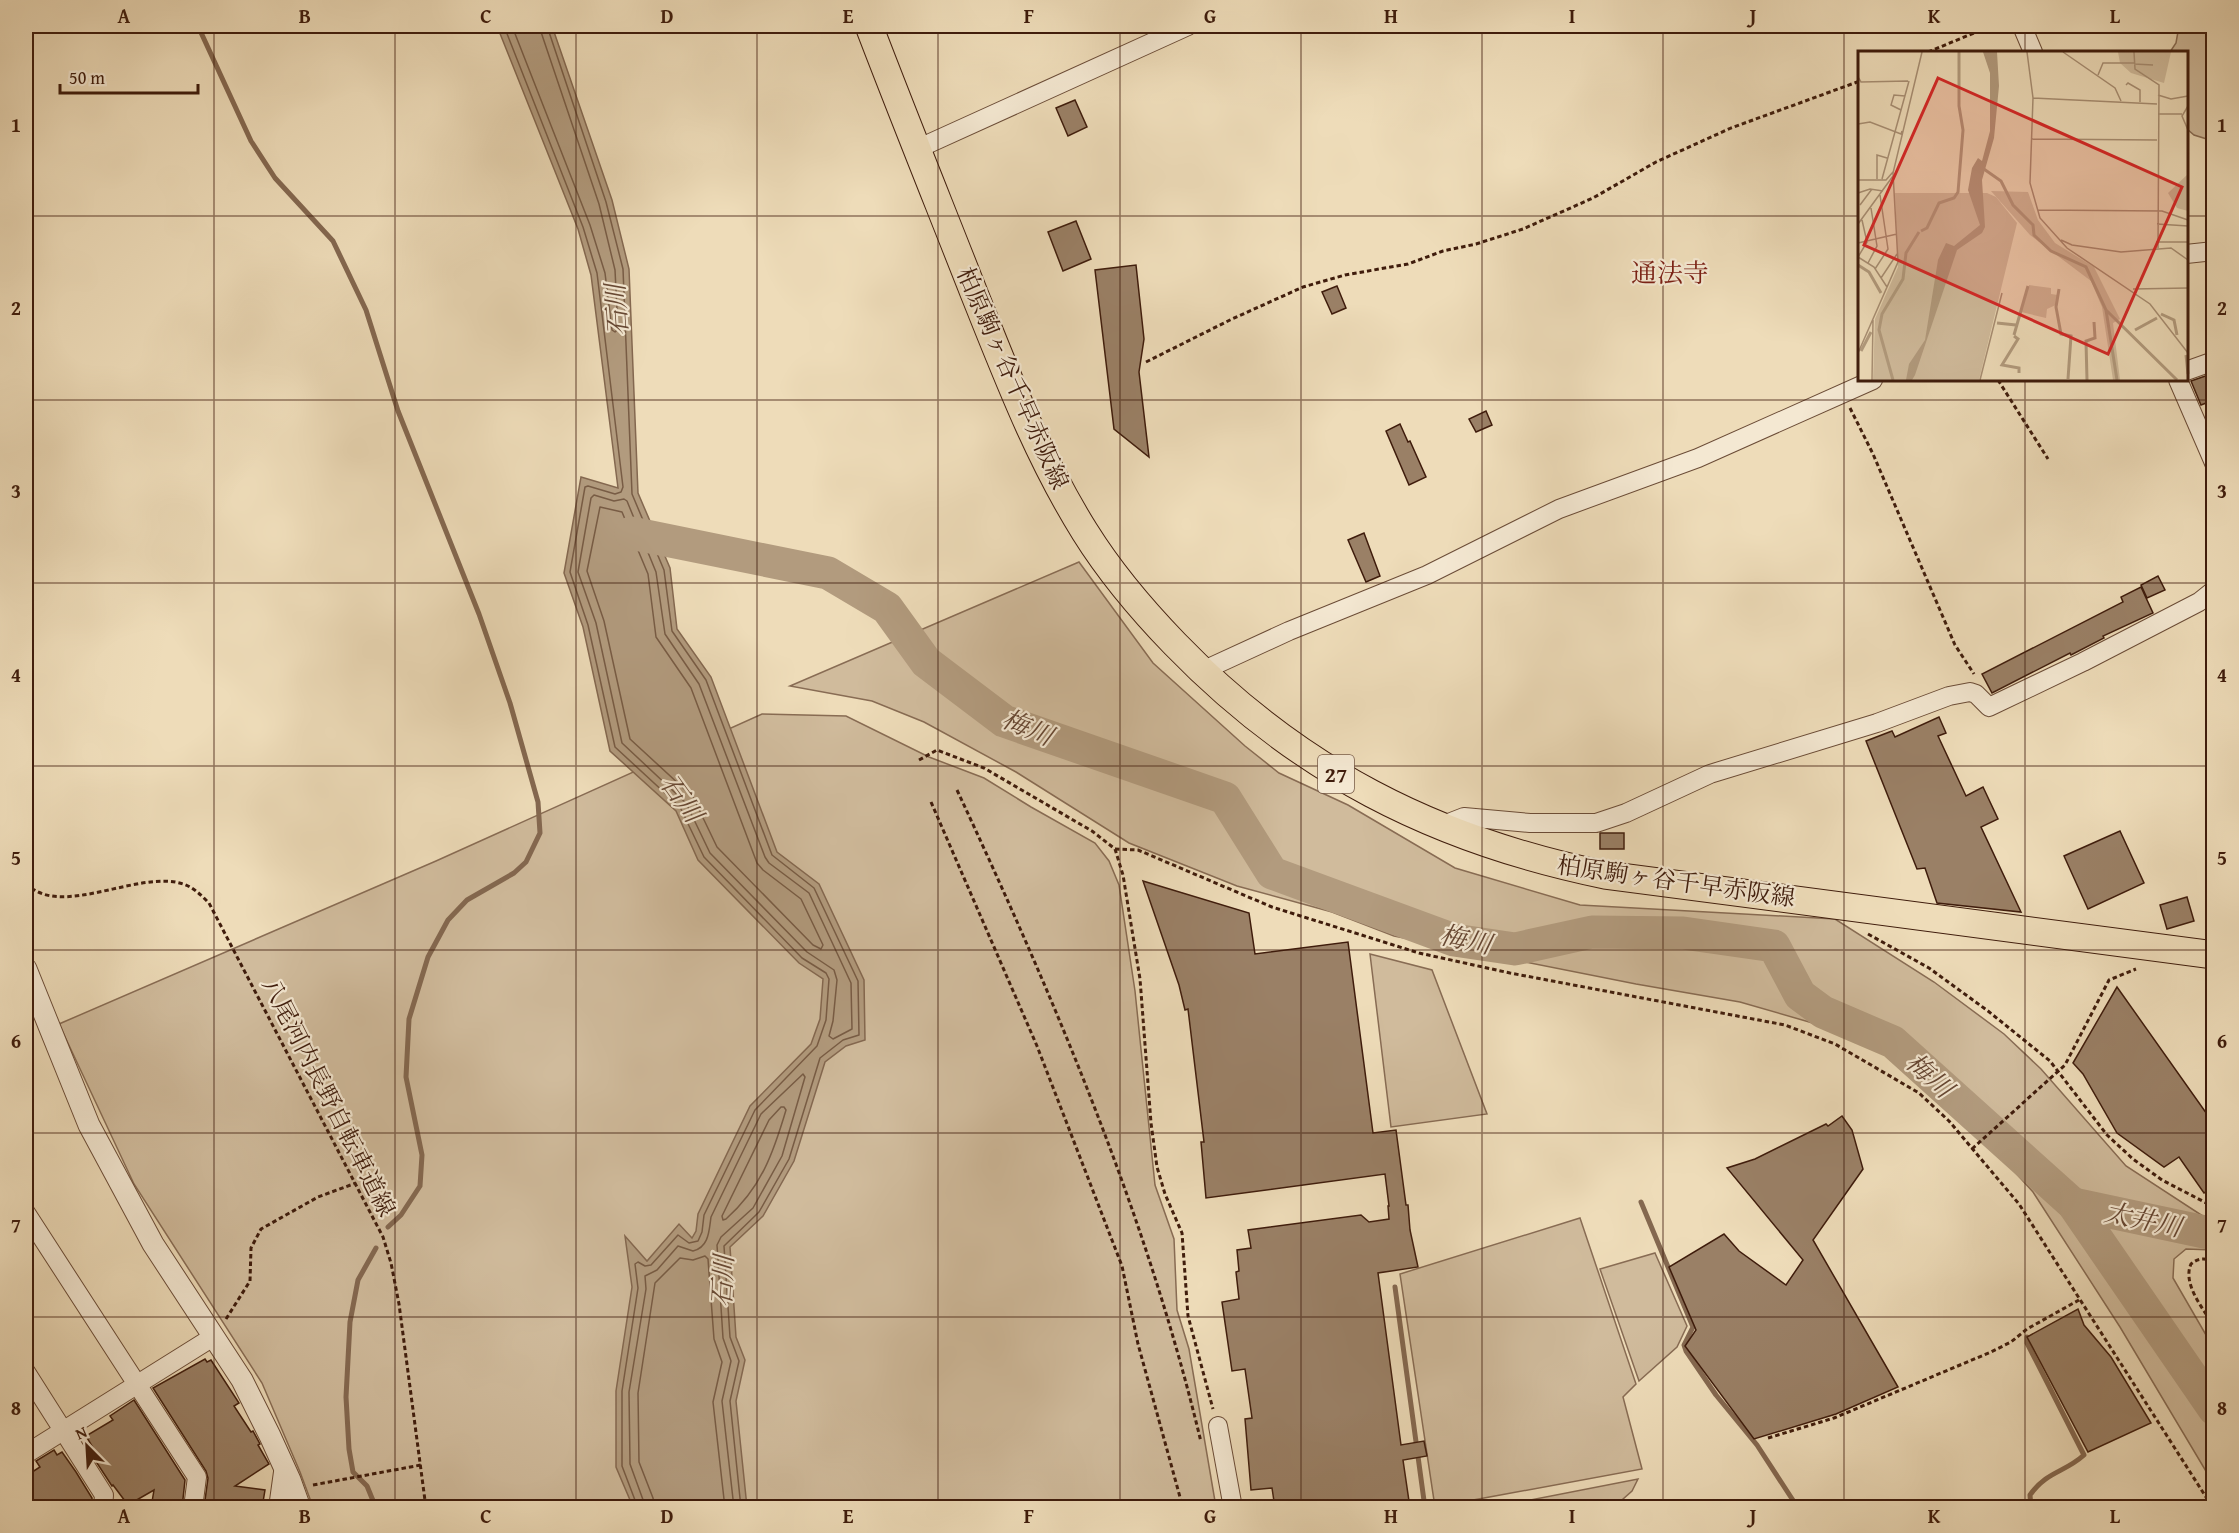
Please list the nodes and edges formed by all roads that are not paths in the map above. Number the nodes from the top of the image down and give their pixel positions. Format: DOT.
graph roads {
  1 [pos="869,26"];
  2 [pos="1188,26"];
  3 [pos="2022,26"];
  4 [pos="2033,51"];
  5 [pos="917,149"];
  6 [pos="2214,251"];
  7 [pos="2188,254"];
  8 [pos="2214,361"];
  9 [pos="2188,371"];
  10 [pos="1871,381"];
  11 [pos="2178,381"];
  12 [pos="2214,463"];
  13 [pos="2214,590"];
  14 [pos="1202,671"];
  15 [pos="1441,826"];
  16 [pos="2212,952"];
  17 [pos="26,969"];
  18 [pos="26,1213"];
  19 [pos="213,1337"];
  20 [pos="26,1372"];
  21 [pos="137,1384"];
  22 [pos="1218,1426"];
  23 [pos="63,1431"];
  24 [pos="26,1454"];
  25 [pos="284,1466"];
  26 [pos="296,1498"];
  27 [pos="103,1508"];
  28 [pos="193,1508"];
  29 [pos="278,1508"];
  30 [pos="1233,1508"];
  1 -- 5 [label="main road, 柏原駒ヶ谷千早赤阪線 / 27"];
  2 -- 5 [label="street"];
  3 -- 4 [label="street"];
  5 -- 14 [label="main road, 柏原駒ヶ谷千早赤阪線 / 27"];
  6 -- 7 [label="street"];
  8 -- 9 [label="street"];
  10 -- 14 [label="street"];
  11 -- 12 [label="street"];
  13 -- 15 [label="street"];
  14 -- 15 [label="main road, 柏原駒ヶ谷千早赤阪線 / 27"];
  15 -- 16 [label="main road, 柏原駒ヶ谷千早赤阪線 / 27"];
  17 -- 19 [label="street"];
  18 -- 21 [label="street"];
  19 -- 21 [label="street"];
  19 -- 25 [label="street"];
  20 -- 23 [label="street"];
  21 -- 23 [label="street"];
  21 -- 28 [label="street"];
  22 -- 30 [label="street"];
  23 -- 24 [label="street"];
  23 -- 27 [label="street"];
  25 -- 26 [label="street"];
  25 -- 29 [label="street"];
}
